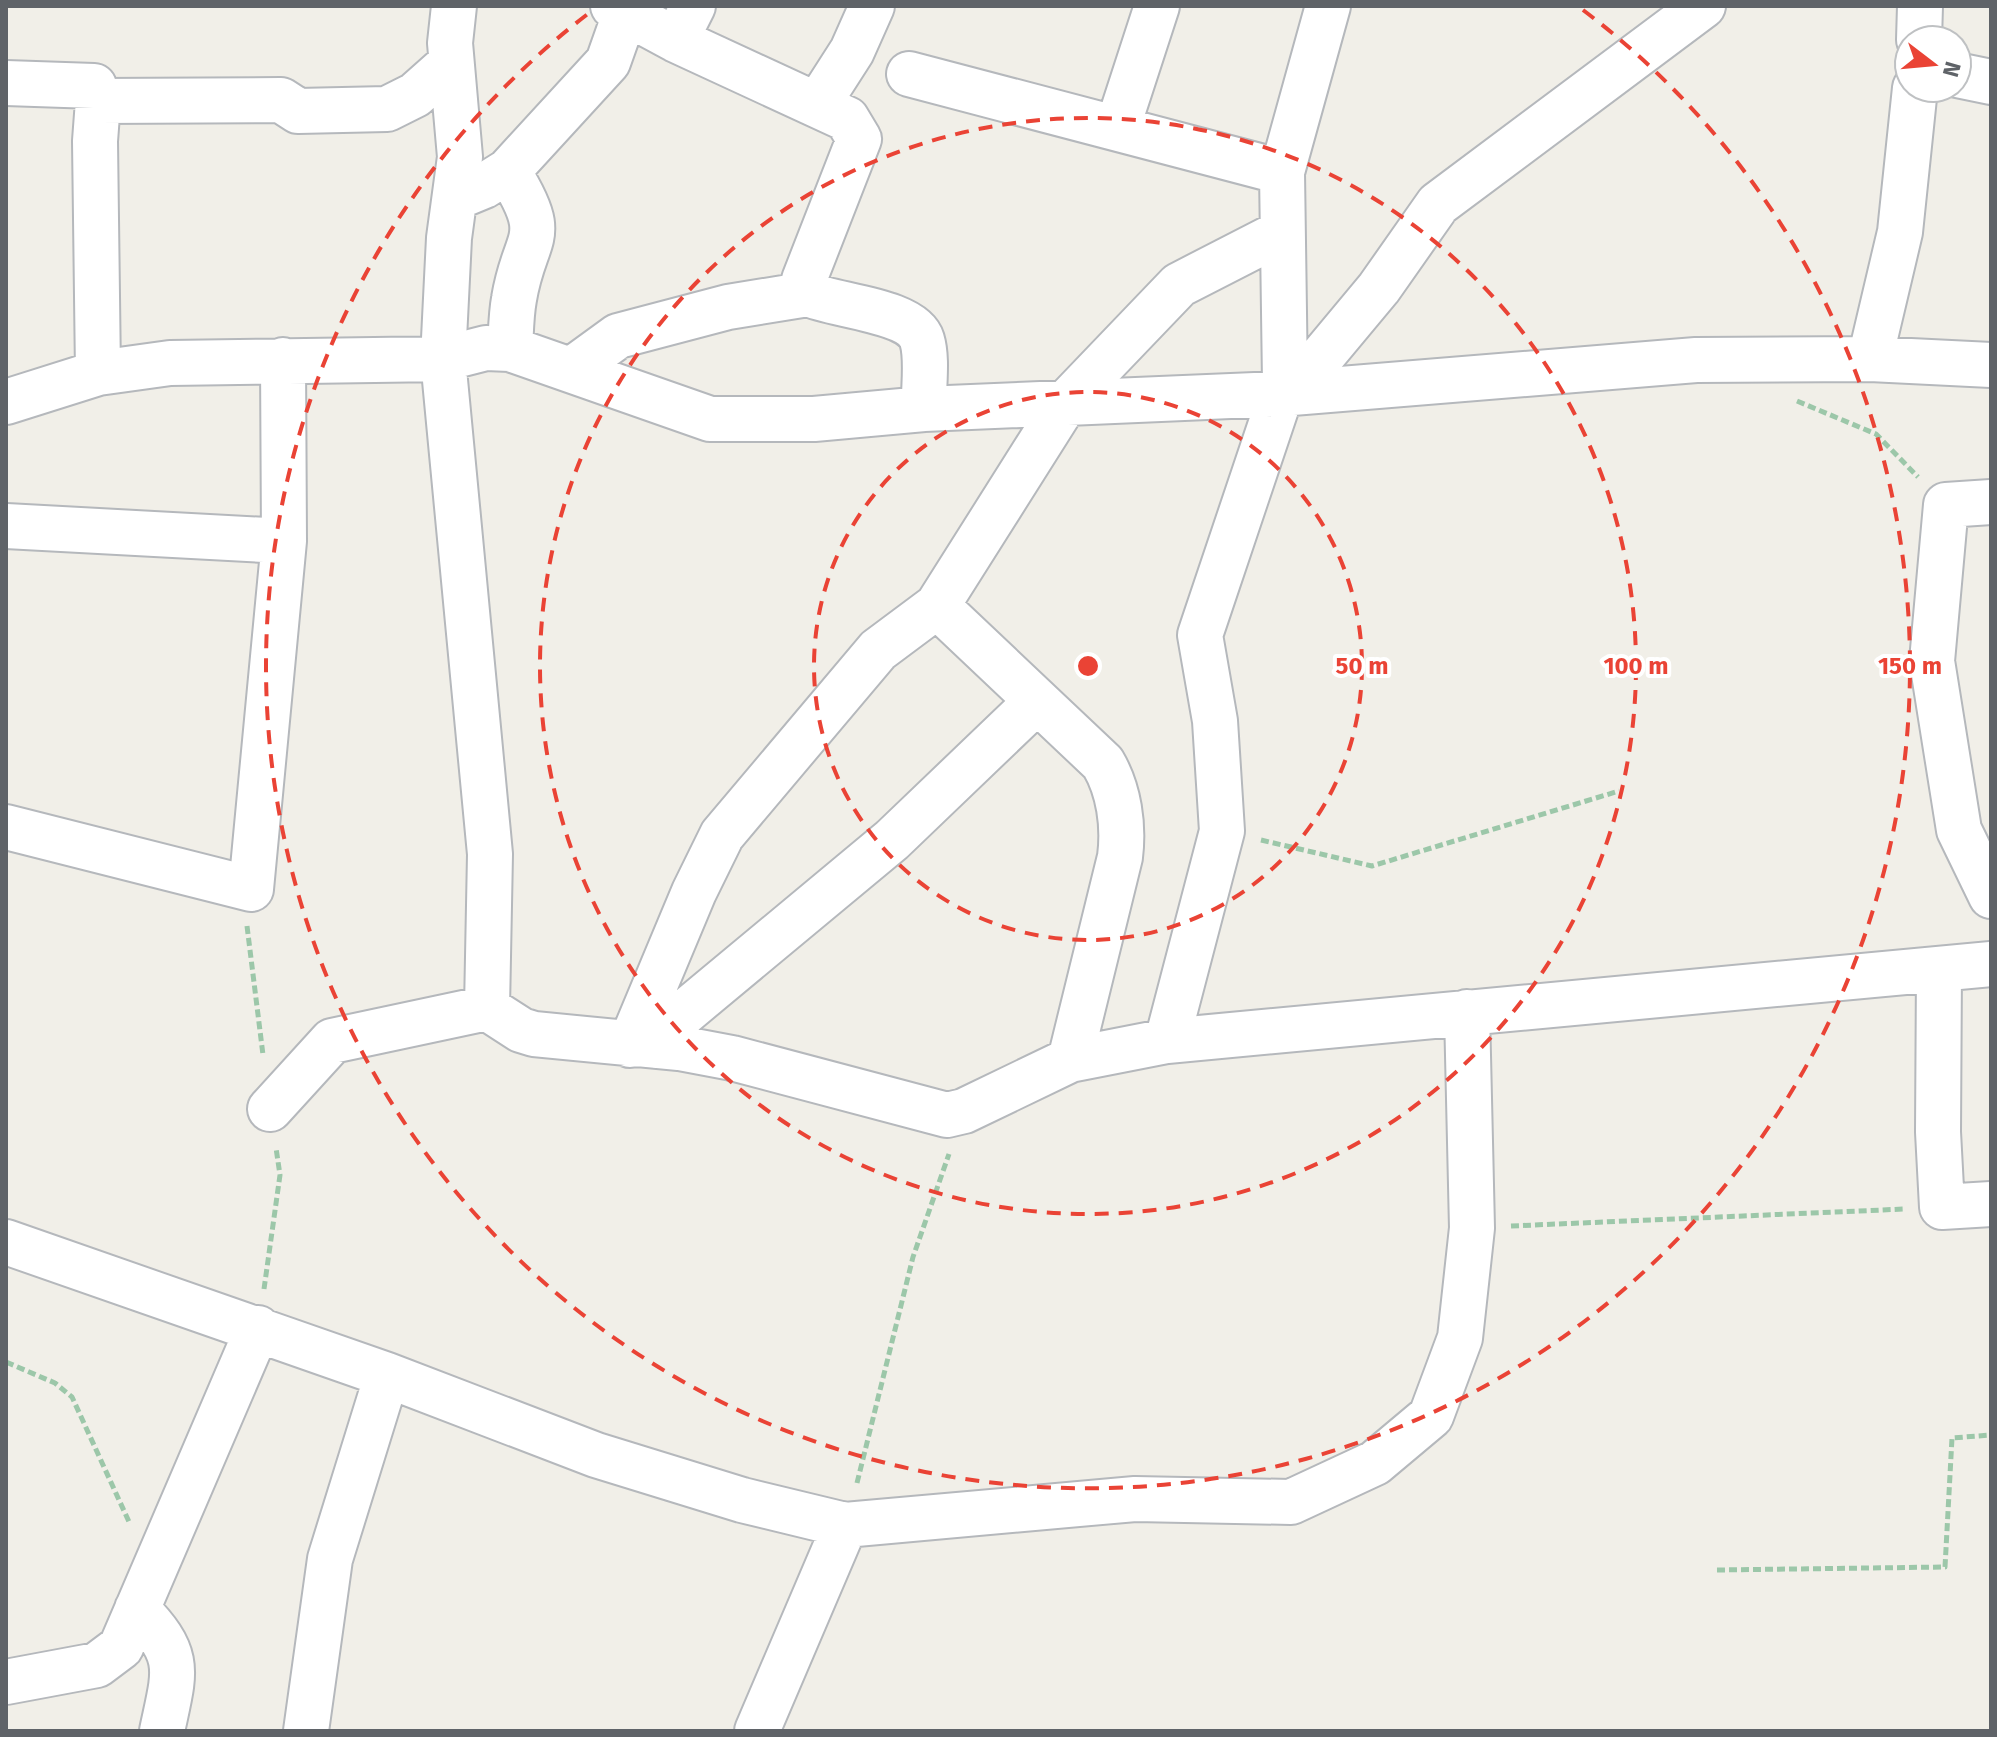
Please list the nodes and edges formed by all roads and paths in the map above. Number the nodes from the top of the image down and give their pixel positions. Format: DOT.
graph roads {
  1 [pos="454,6"];
  2 [pos="872,6"];
  3 [pos="1157,6"];
  4 [pos="1328,6"];
  5 [pos="1703,6"];
  6 [pos="619,9"];
  7 [pos="685,23"];
  8 [pos="451,63"];
  9 [pos="909,74"];
  10 [pos="6,83"];
  11 [pos="98,101"];
  12 [pos="818,104"];
  13 [pos="1913,104"];
  14 [pos="1118,126"];
  15 [pos="508,171"];
  16 [pos="1282,172"];
  17 [pos="455,198"];
  18 [pos="1282,232"];
  19 [pos="808,294"];
  20 [pos="510,349"];
  21 [pos="443,359"];
  22 [pos="1870,359"];
  23 [pos="283,360"];
  24 [pos="1991,365"];
  25 [pos="574,368"];
  26 [pos="98,373"];
  27 [pos="1289,393"];
  28 [pos="1793,400"];
  29 [pos="6,402"];
  30 [pos="1064,405"];
  31 [pos="924,409"];
  32 [pos="1991,502"];
  33 [pos="1946,505"];
  34 [pos="6,526"];
  35 [pos="284,541"];
  36 [pos="937,606"];
  37 [pos="1037,701"];
  38 [pos="1619,791"];
  39 [pos="6,827"];
  40 [pos="1222,831"];
  41 [pos="1991,896"];
  42 [pos="1991,964"];
  43 [pos="1939,969"];
  44 [pos="487,1008"];
  45 [pos="1467,1012"];
  46 [pos="1167,1041"];
  47 [pos="643,1046"];
  48 [pos="1070,1060"];
  49 [pos="270,1109"];
  50 [pos="964,1111"];
  51 [pos="1991,1204"];
  52 [pos="1942,1207"];
  53 [pos="1472,1228"];
  54 [pos="6,1242"];
  55 [pos="258,1328"];
  56 [pos="6,1362"];
  57 [pos="387,1375"];
  58 [pos="1991,1435"];
  59 [pos="845,1525"];
  60 [pos="1717,1570"];
  61 [pos="144,1592"];
  62 [pos="6,1682"];
  63 [pos="162,1731"];
  64 [pos="306,1731"];
  65 [pos="757,1731"];
  1 -- 8 [label="street"];
  2 -- 12 [label="street"];
  3 -- 14 [label="street"];
  4 -- 16 [label="street"];
  5 -- 27 [label="street"];
  6 -- 7 [label="street"];
  6 -- 15 [label="street"];
  7 -- 12 [label="street"];
  8 -- 11 [label="street"];
  8 -- 17 [label="street"];
  9 -- 14 [label="street"];
  10 -- 11 [label="street"];
  11 -- 26 [label="street"];
  12 -- 19 [label="street"];
  13 -- 22 [label="street"];
  14 -- 16 [label="street"];
  15 -- 17 [label="street"];
  15 -- 20 [label="street"];
  16 -- 18 [label="street"];
  17 -- 21 [label="street"];
  18 -- 27 [label="street"];
  18 -- 30 [label="street"];
  19 -- 25 [label="street"];
  19 -- 31 [label="street"];
  20 -- 21 [label="street"];
  20 -- 25 [label="street"];
  21 -- 23 [label="street"];
  21 -- 44 [label="street"];
  22 -- 24 [label="street"];
  22 -- 27 [label="street"];
  23 -- 26 [label="street"];
  23 -- 35 [label="street"];
  25 -- 31 [label="street"];
  26 -- 29 [label="street"];
  27 -- 30 [label="street"];
  27 -- 40 [label="street"];
  28 -- 33 [label="path"];
  30 -- 31 [label="street"];
  30 -- 36 [label="street"];
  32 -- 33 [label="street"];
  33 -- 41 [label="street"];
  34 -- 35 [label="street"];
  35 -- 39 [label="street"];
  36 -- 37 [label="street"];
  36 -- 47 [label="street"];
  37 -- 47 [label="street"];
  37 -- 48 [label="street"];
  38 -- 40 [label="path"];
  40 -- 46 [label="street"];
  42 -- 43 [label="street"];
  43 -- 45 [label="street"];
  43 -- 52 [label="street"];
  44 -- 47 [label="street"];
  44 -- 49 [label="street"];
  45 -- 46 [label="street"];
  45 -- 53 [label="street"];
  46 -- 48 [label="street"];
  47 -- 50 [label="street"];
  48 -- 50 [label="street"];
  50 -- 59 [label="path"];
  51 -- 52 [label="street"];
  52 -- 53 [label="path"];
  53 -- 59 [label="street"];
  54 -- 55 [label="street"];
  55 -- 57 [label="street"];
  55 -- 61 [label="street"];
  56 -- 61 [label="path"];
  57 -- 59 [label="street"];
  57 -- 64 [label="street"];
  58 -- 60 [label="path"];
  59 -- 65 [label="street"];
  61 -- 62 [label="street"];
  61 -- 63 [label="street"];
}
